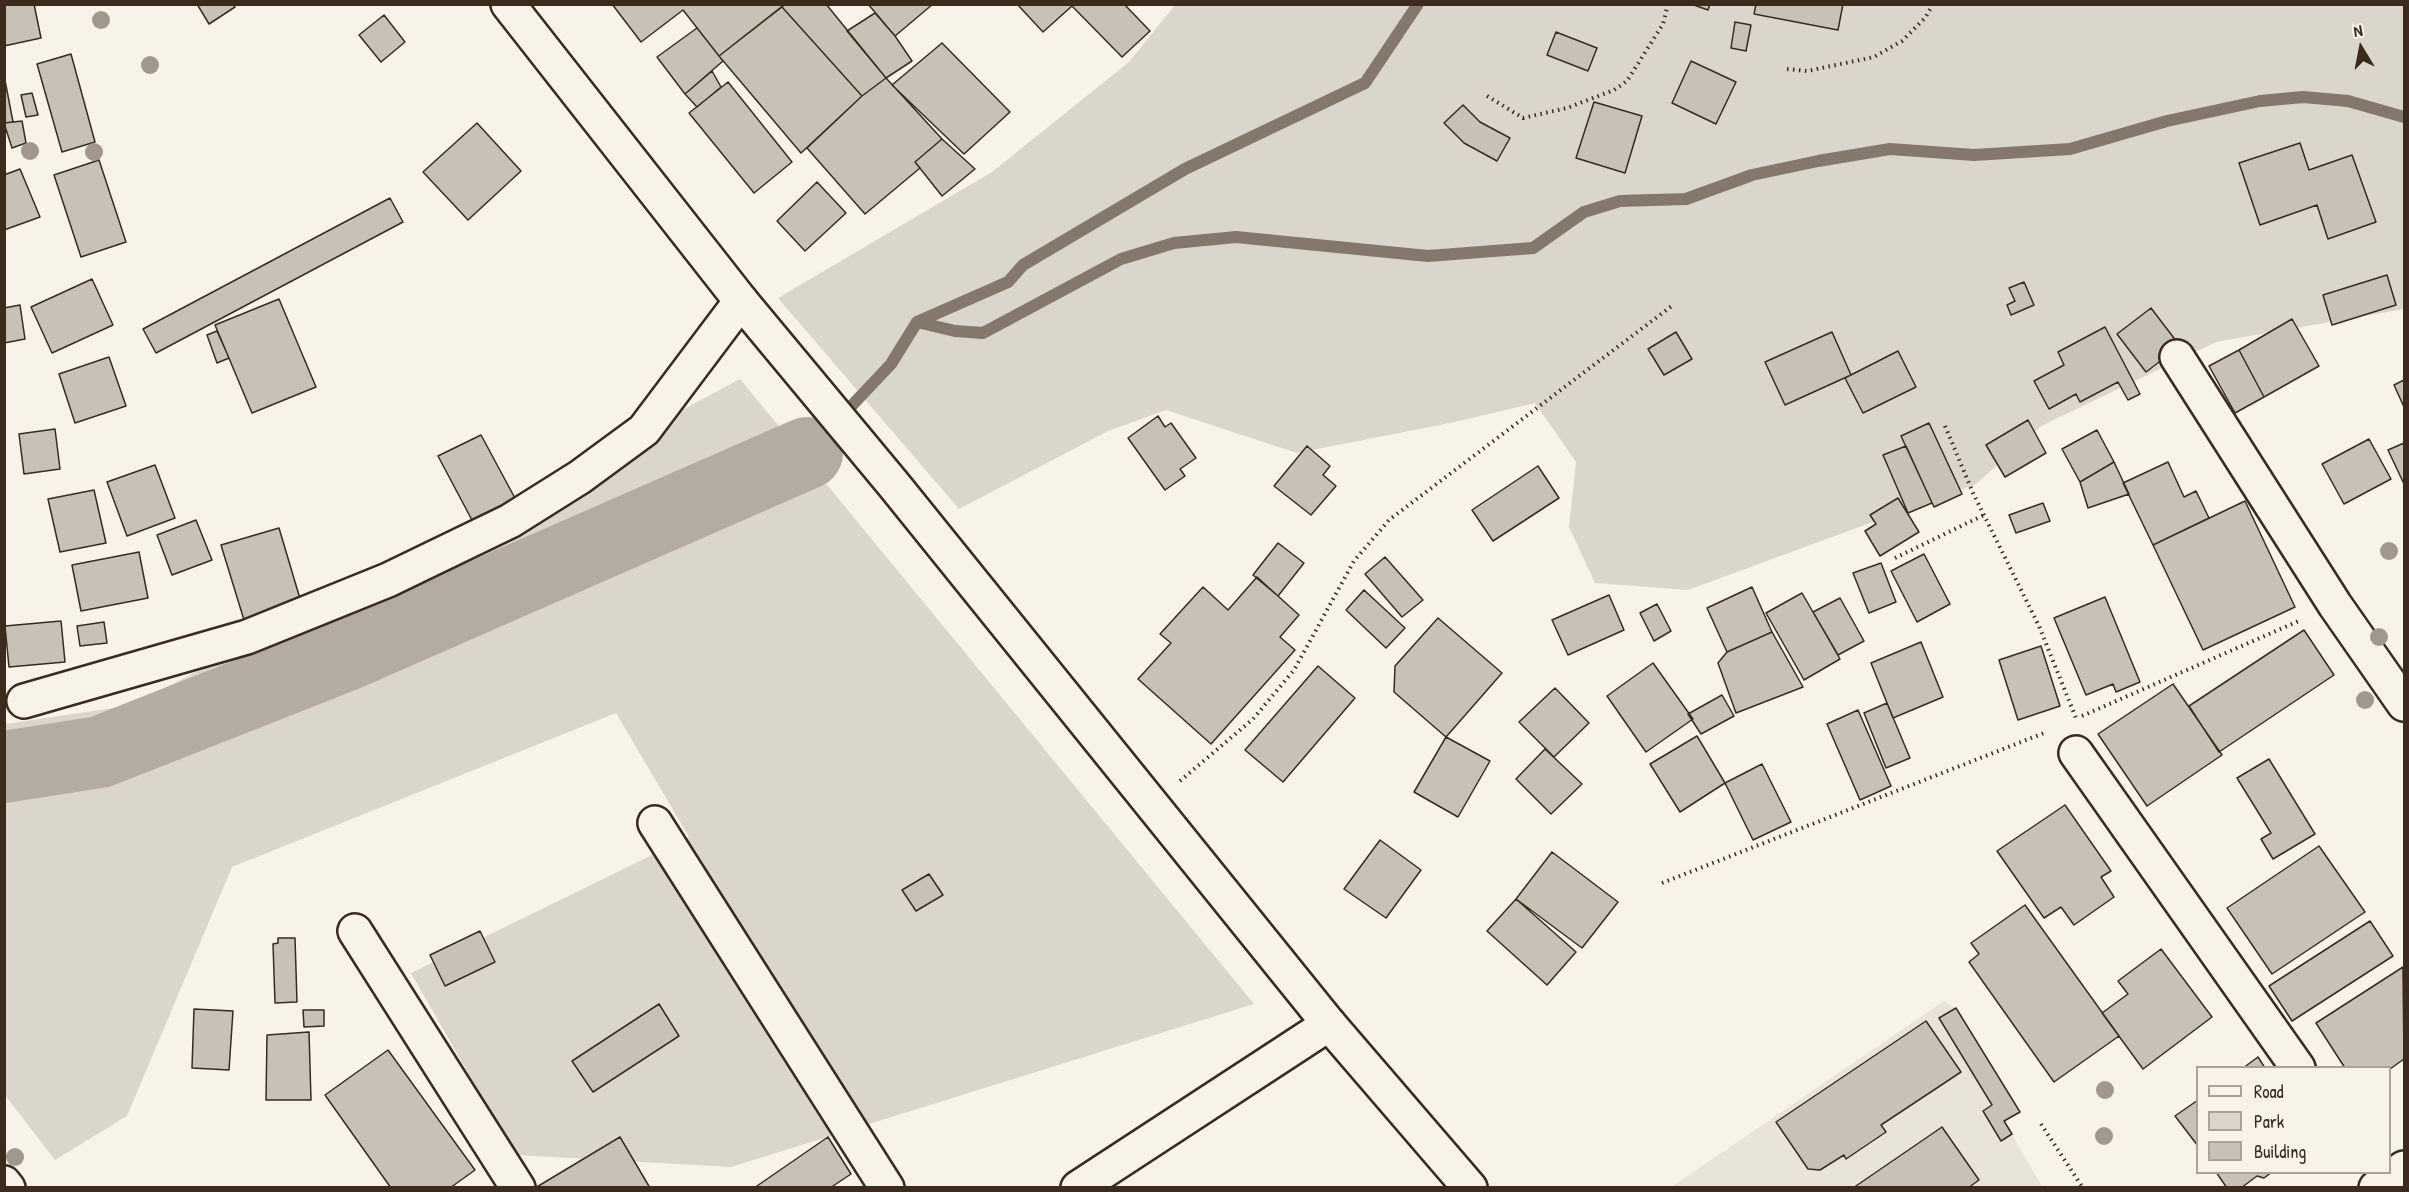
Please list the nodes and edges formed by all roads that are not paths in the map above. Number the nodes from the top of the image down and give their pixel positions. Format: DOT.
graph roads {
  1 [pos="508,4"];
  2 [pos="741,301"];
  3 [pos="2177,357"];
  4 [pos="24,701"];
  5 [pos="2404,704"];
  6 [pos="2066,740"];
  7 [pos="655,824"];
  8 [pos="355,931"];
  9 [pos="1329,1024"];
  10 [pos="2297,1066"];
  11 [pos="4,1183"];
  12 [pos="8,1188"];
  13 [pos="518,1188"];
  14 [pos="887,1188"];
  15 [pos="1078,1188"];
  16 [pos="1470,1188"];
  1 -- 2 [label="street"];
  2 -- 4 [label="street"];
  2 -- 9 [label="street"];
  3 -- 5 [label="street"];
  6 -- 10 [label="street"];
  7 -- 14 [label="street"];
  8 -- 13 [label="street"];
  9 -- 15 [label="street"];
  9 -- 16 [label="street"];
  11 -- 12 [label="street"];
}
